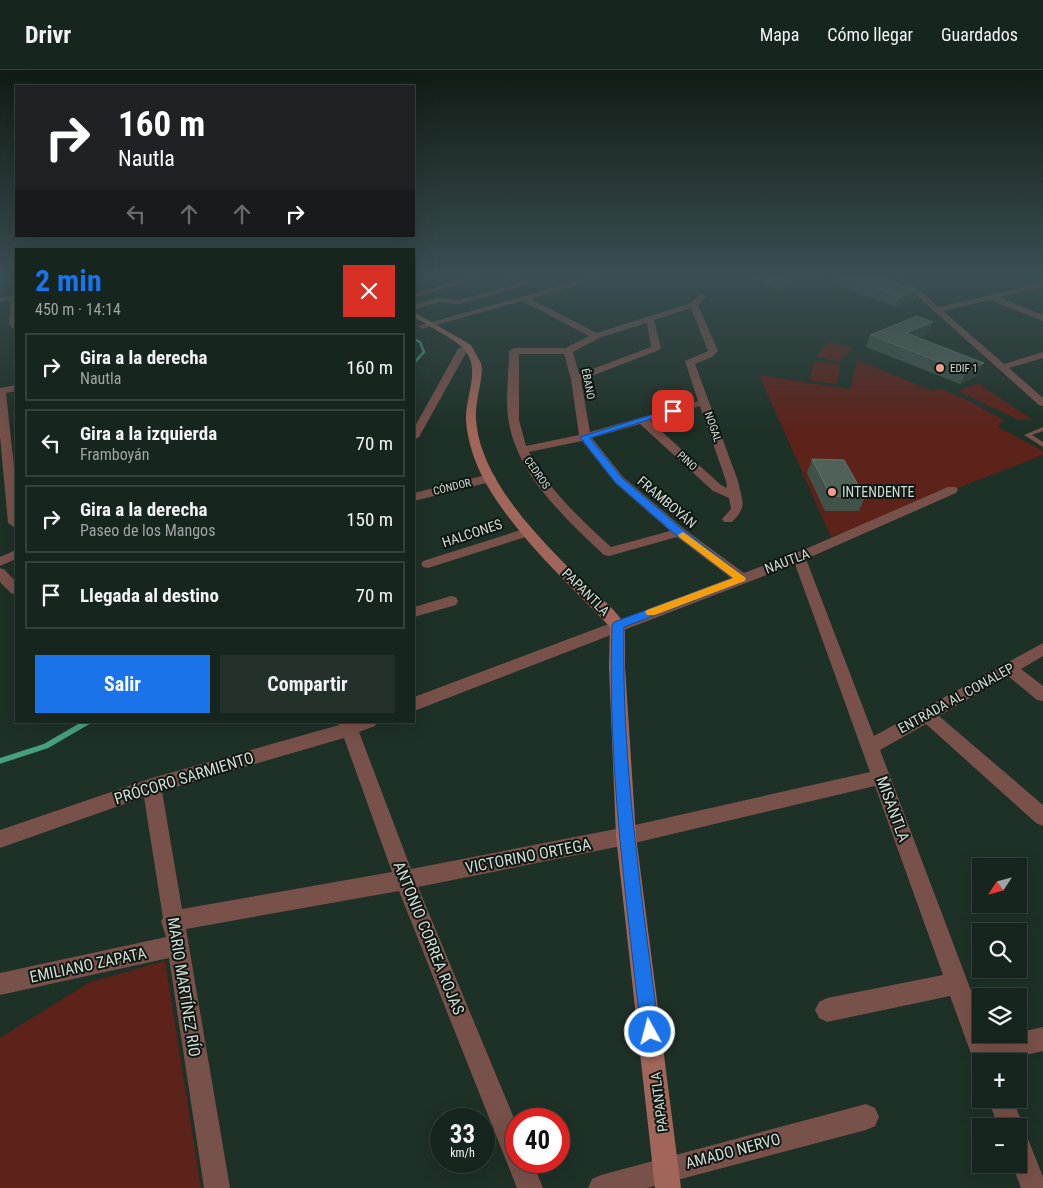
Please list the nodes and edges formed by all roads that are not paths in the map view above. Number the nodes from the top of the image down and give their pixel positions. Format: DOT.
graph roads {
  1 [pos="427,327"];
  2 [pos="579,327"];
  3 [pos="624,327"];
  4 [pos="652,327"];
  5 [pos="703,327"];
  6 [pos="958,327"];
  7 [pos="596,336"];
  8 [pos="568,351"];
  9 [pos="469,353"];
  10 [pos="1043,355"];
  11 [pos="456,360"];
  12 [pos="1003,367"];
  13 [pos="576,379"];
  14 [pos="15,388"];
  15 [pos="0,391"];
  16 [pos="704,402"];
  17 [pos="1043,403"];
  18 [pos="642,420"];
  19 [pos="1043,429"];
  20 [pos="415,435"];
  21 [pos="585,437"];
  22 [pos="1043,445"];
  23 [pos="521,450"];
  24 [pos="490,478"];
  25 [pos="952,490"];
  26 [pos="415,497"];
  27 [pos="736,497"];
  28 [pos="728,519"];
  29 [pos="14,523"];
  30 [pos="526,532"];
  31 [pos="679,532"];
  32 [pos="15,554"];
  33 [pos="799,557"];
  34 [pos="0,562"];
  35 [pos="428,564"];
  36 [pos="0,574"];
  37 [pos="741,578"];
  38 [pos="15,589"];
  39 [pos="451,601"];
  40 [pos="415,612"];
  41 [pos="618,625"];
  42 [pos="1043,649"];
  43 [pos="1009,668"];
  44 [pos="1043,695"];
  45 [pos="415,704"];
  46 [pos="927,715"];
  47 [pos="348,725"];
  48 [pos="870,747"];
  49 [pos="881,777"];
  50 [pos="152,786"];
  51 [pos="1043,817"];
  52 [pos="626,836"];
  53 [pos="0,839"];
  54 [pos="405,880"];
  55 [pos="172,921"];
  56 [pos="176,946"];
  57 [pos="957,983"];
  58 [pos="0,984"];
  59 [pos="827,1010"];
  60 [pos="1043,1039"];
  61 [pos="983,1053"];
  62 [pos="998,1053"];
  63 [pos="866,1117"];
  64 [pos="505,1127"];
  65 [pos="1027,1169"];
  66 [pos="524,1173"];
  67 [pos="667,1178"];
  68 [pos="217,1188"];
  69 [pos="530,1188"];
  70 [pos="601,1188"];
  71 [pos="1034,1188"];
  1 -- 9 [label="street"];
  2 -- 7 [label="street"];
  3 -- 7 [label="street"];
  4 -- 13 [label="street"];
  5 -- 16 [label="street, NOGAL"];
  6 -- 12 [label="street"];
  7 -- 8 [label="street"];
  8 -- 13 [label="street, ÉBANO"];
  8 -- 23 [label="street, CEDROS"];
  9 -- 11 [label="street"];
  9 -- 11 [label="street"];
  9 -- 24 [label="street, PAPANTLA"];
  10 -- 12 [label="street"];
  11 -- 20 [label="street"];
  12 -- 17 [label="street"];
  13 -- 21 [label="street, ÉBANO"];
  14 -- 15 [label="street"];
  15 -- 29 [label="street"];
  16 -- 18 [label="street"];
  16 -- 27 [label="street, NOGAL"];
  18 -- 21 [label="street"];
  18 -- 27 [label="street, PINO"];
  19 -- 22 [label="lane"];
  21 -- 23 [label="street"];
  21 -- 31 [label="street, FRAMBOYÁN"];
  23 -- 31 [label="street, CEDROS"];
  24 -- 26 [label="street, CÓNDOR"];
  24 -- 30 [label="street, PAPANTLA"];
  25 -- 33 [label="street, NAUTLA"];
  27 -- 28 [label="street"];
  30 -- 35 [label="street, HALCONES"];
  30 -- 41 [label="street, PAPANTLA"];
  31 -- 37 [label="street, FRAMBOYÁN"];
  32 -- 34 [label="street"];
  33 -- 37 [label="street, NAUTLA"];
  33 -- 48 [label="street, MISANTLA"];
  36 -- 38 [label="street"];
  37 -- 41 [label="street, NAUTLA"];
  39 -- 40 [label="street"];
  41 -- 45 [label="street"];
  41 -- 52 [label="street, PAPANTLA"];
  42 -- 43 [label="street, ENTRADA AL CONALEP"];
  43 -- 44 [label="street"];
  43 -- 46 [label="street, ENTRADA AL CONALEP"];
  46 -- 48 [label="street, ENTRADA AL CONALEP"];
  46 -- 51 [label="street"];
  47 -- 50 [label="street, PRÓCORO SARMIENTO"];
  47 -- 54 [label="street, ANTONIO CORREA ROJAS"];
  48 -- 49 [label="street, MISANTLA"];
  49 -- 52 [label="street, VICTORINO ORTEGA"];
  49 -- 57 [label="street, MISANTLA"];
  50 -- 53 [label="street, PRÓCORO SARMIENTO"];
  50 -- 55 [label="street, MARIO MARTÍNEZ RÍO"];
  52 -- 54 [label="street, VICTORINO ORTEGA"];
  52 -- 67 [label="street, PAPANTLA"];
  54 -- 55 [label="street, VICTORINO ORTEGA"];
  54 -- 64 [label="street, ANTONIO CORREA ROJAS"];
  55 -- 56 [label="street, MARIO MARTÍNEZ RÍO"];
  56 -- 58 [label="street, EMILIANO ZAPATA"];
  56 -- 68 [label="street, MARIO MARTÍNEZ RÍO"];
  57 -- 59 [label="street"];
  57 -- 61 [label="street, MISANTLA"];
  60 -- 62 [label="street"];
  63 -- 67 [label="street, AMADO NERVO"];
  65 -- 71 [label="street"];
  66 -- 69 [label="street"];
  67 -- 70 [label="street, AMADO NERVO"];
}
